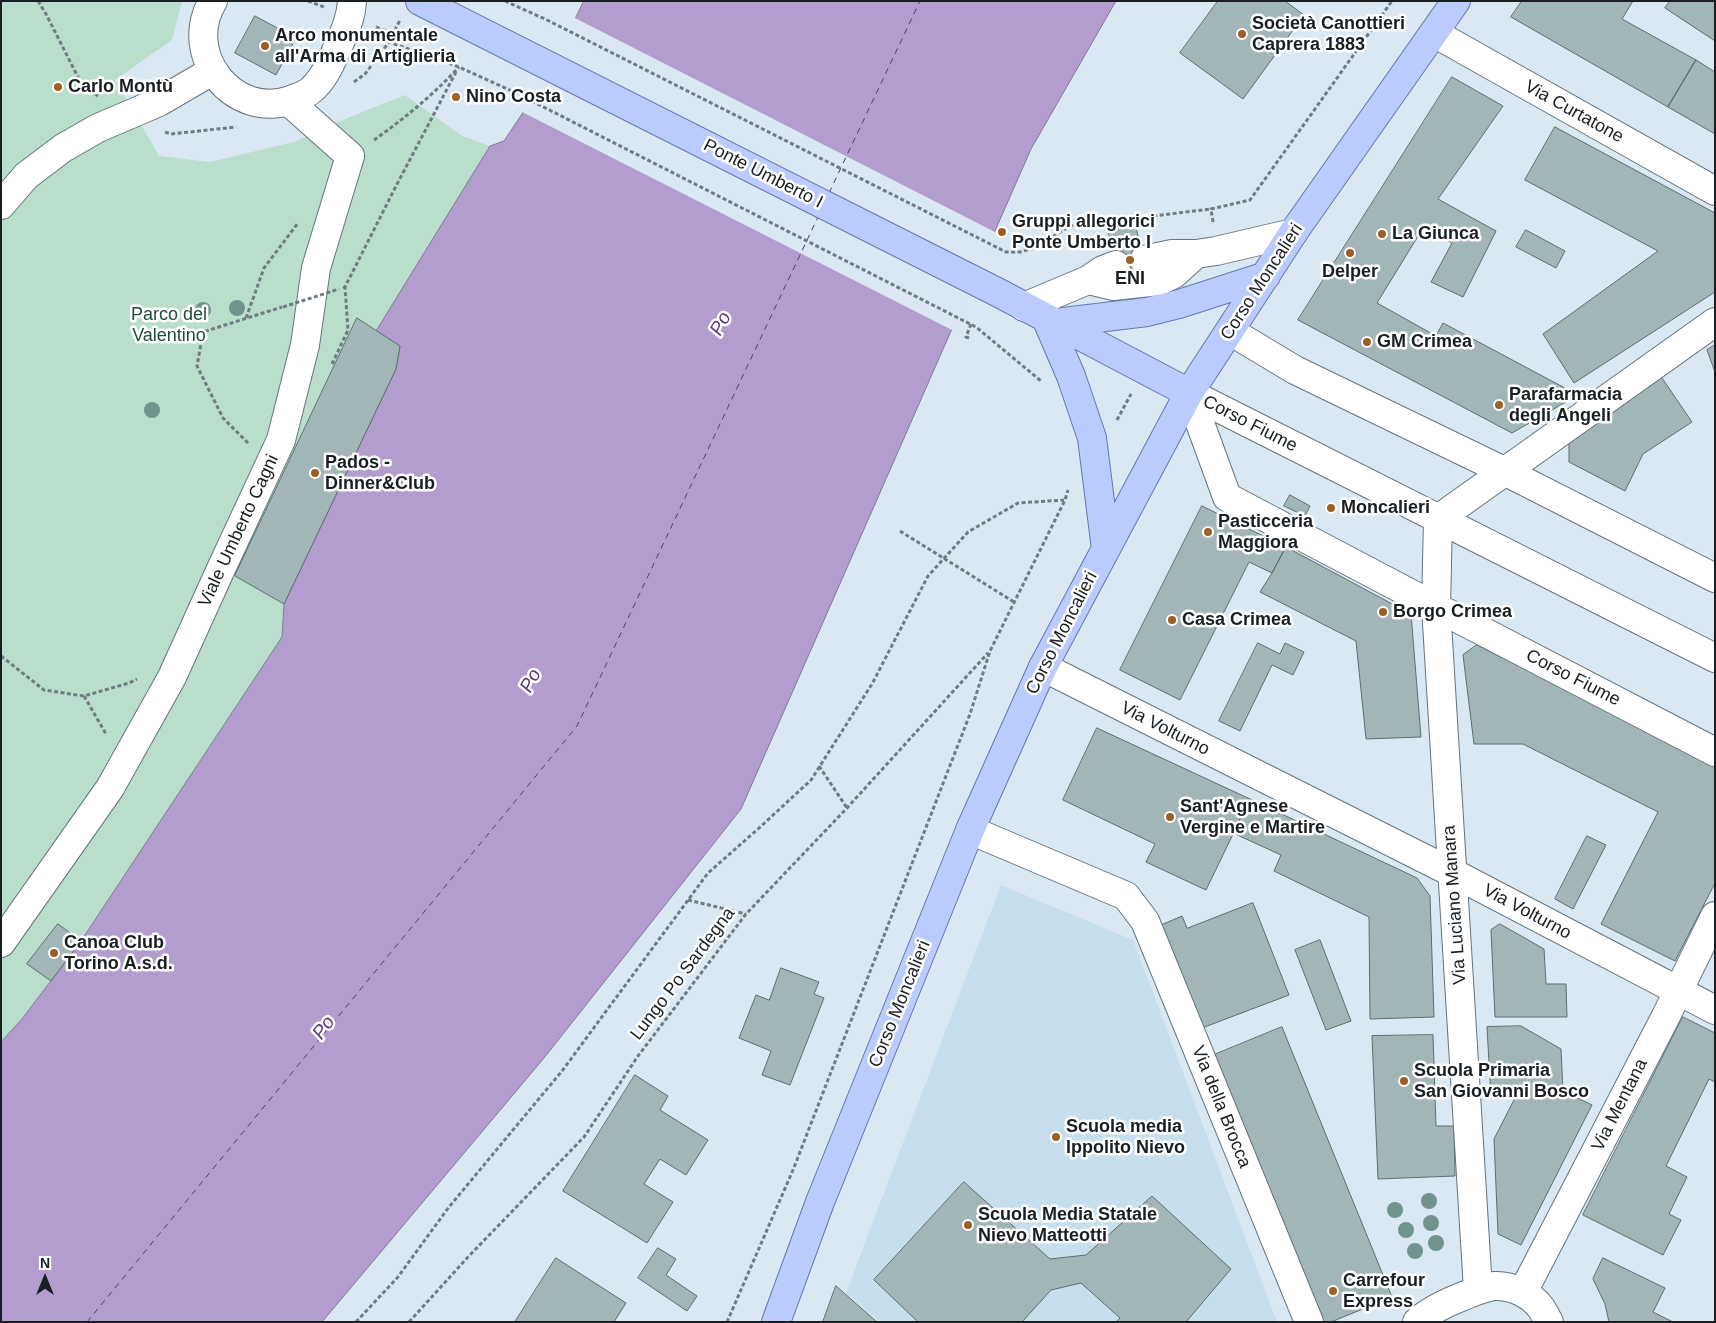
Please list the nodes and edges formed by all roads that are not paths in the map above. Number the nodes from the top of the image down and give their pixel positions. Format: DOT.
graph roads {
  1 [pos="213,1"];
  2 [pos="352,1"];
  3 [pos="420,1"];
  4 [pos="1456,1"];
  5 [pos="1434,33"];
  6 [pos="212,71"];
  7 [pos="288,101"];
  8 [pos="1715,191"];
  9 [pos="1,206"];
  10 [pos="1293,233"];
  11 [pos="1206,252"];
  12 [pos="1144,260"];
  13 [pos="1116,265"];
  14 [pos="1266,276"];
  15 [pos="1088,280"];
  16 [pos="1042,316"];
  17 [pos="1715,322"];
  18 [pos="1230,331"];
  19 [pos="1189,393"];
  20 [pos="1506,472"];
  21 [pos="1438,519"];
  22 [pos="1106,549"];
  23 [pos="1715,578"];
  24 [pos="1436,607"];
  25 [pos="1715,658"];
  26 [pos="1043,667"];
  27 [pos="1715,752"];
  28 [pos="970,830"];
  29 [pos="1453,873"];
  30 [pos="1715,916"];
  31 [pos="1,943"];
  32 [pos="1678,991"];
  33 [pos="1715,1010"];
  34 [pos="1478,1290"];
  35 [pos="1523,1292"];
  36 [pos="776,1322"];
  37 [pos="1309,1322"];
  38 [pos="1417,1322"];
  39 [pos="1549,1322"];
  1 -- 6 [label="street"];
  2 -- 7 [label="street"];
  3 -- 16 [label="main road, Ponte Umberto I"];
  4 -- 5 [label="main road, Corso Moncalieri"];
  5 -- 8 [label="street, Via Curtatone"];
  5 -- 10 [label="main road, Corso Moncalieri"];
  6 -- 7 [label="street"];
  6 -- 9 [label="street"];
  7 -- 31 [label="street, Viale Umberto Cagni"];
  10 -- 11 [label="street"];
  10 -- 14 [label="main road, Corso Moncalieri"];
  11 -- 12 [label="street"];
  11 -- 15 [label="street"];
  13 -- 15 [label="street"];
  14 -- 16 [label="main road"];
  14 -- 18 [label="main road, Corso Moncalieri"];
  15 -- 16 [label="street"];
  16 -- 19 [label="main road, Ponte Umberto I"];
  16 -- 22 [label="main road"];
  17 -- 20 [label="street"];
  18 -- 19 [label="main road, Corso Moncalieri"];
  18 -- 20 [label="street"];
  19 -- 21 [label="street, Corso Fiume"];
  19 -- 22 [label="main road, Corso Moncalieri"];
  19 -- 24 [label="street, Corso Fiume"];
  20 -- 21 [label="street"];
  20 -- 23 [label="street"];
  21 -- 24 [label="street, Via Luciano Manara"];
  21 -- 25 [label="street, Corso Fiume"];
  22 -- 26 [label="main road, Corso Moncalieri"];
  24 -- 27 [label="street, Corso Fiume"];
  24 -- 29 [label="street, Via Luciano Manara"];
  26 -- 28 [label="main road, Corso Moncalieri"];
  26 -- 29 [label="street, Via Volturno"];
  28 -- 36 [label="main road, Corso Moncalieri"];
  28 -- 37 [label="street, Via della Brocca"];
  29 -- 32 [label="street, Via Volturno"];
  29 -- 34 [label="street, Via Luciano Manara"];
  30 -- 32 [label="street, Via Mentana"];
  32 -- 33 [label="street, Via Volturno"];
  32 -- 35 [label="street, Via Mentana"];
  34 -- 35 [label="street"];
  34 -- 38 [label="street"];
  35 -- 39 [label="street"];
}
